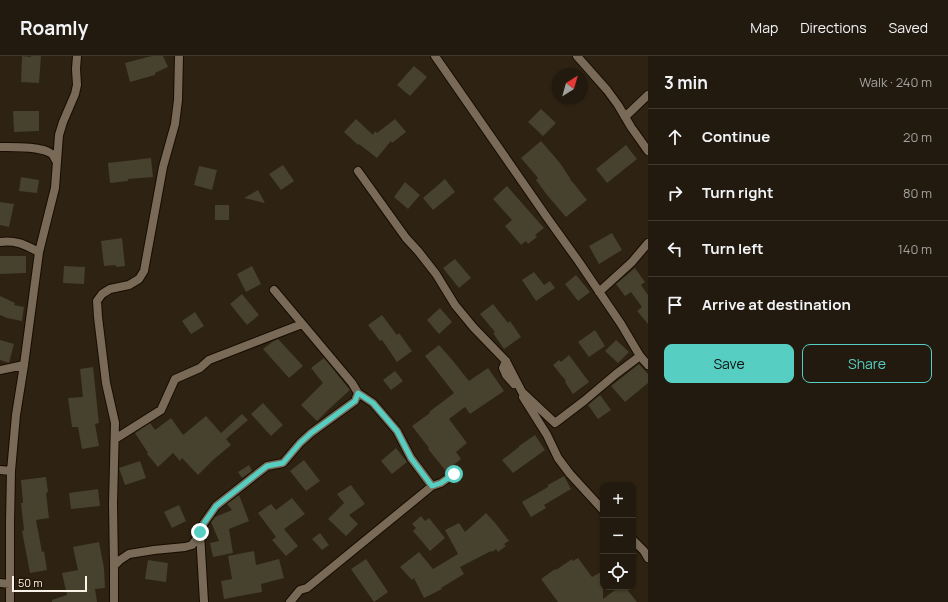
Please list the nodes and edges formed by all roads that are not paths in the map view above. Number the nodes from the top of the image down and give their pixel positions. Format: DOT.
graph roads {
  1 [pos="77,56"];
  2 [pos="179,56"];
  3 [pos="435,56"];
  4 [pos="577,56"];
  5 [pos="648,95"];
  6 [pos="625,117"];
  7 [pos="0,147"];
  8 [pos="648,151"];
  9 [pos="57,162"];
  10 [pos="358,171"];
  11 [pos="0,242"];
  12 [pos="648,243"];
  13 [pos="39,252"];
  14 [pos="274,290"];
  15 [pos="599,292"];
  16 [pos="302,324"];
  17 [pos="640,356"];
  18 [pos="506,361"];
  19 [pos="24,365"];
  20 [pos="648,365"];
  21 [pos="0,370"];
  22 [pos="358,393"];
  23 [pos="115,439"];
  24 [pos="0,470"];
  25 [pos="11,471"];
  26 [pos="454,474"];
  27 [pos="432,486"];
  28 [pos="600,507"];
  29 [pos="200,532"];
  30 [pos="636,543"];
  31 [pos="648,558"];
  32 [pos="114,566"];
  33 [pos="0,583"];
  34 [pos="10,584"];
  35 [pos="10,602"];
  36 [pos="114,602"];
  37 [pos="204,602"];
  38 [pos="290,602"];
  1 -- 9 [label="street"];
  2 -- 23 [label="street"];
  3 -- 15 [label="street"];
  4 -- 6 [label="street"];
  5 -- 6 [label="street"];
  6 -- 8 [label="street"];
  7 -- 9 [label="street"];
  9 -- 13 [label="street"];
  10 -- 18 [label="street"];
  11 -- 13 [label="street"];
  12 -- 15 [label="street"];
  13 -- 19 [label="street"];
  14 -- 16 [label="street"];
  15 -- 17 [label="street"];
  16 -- 22 [label="street"];
  16 -- 23 [label="street"];
  17 -- 18 [label="street"];
  17 -- 20 [label="street"];
  18 -- 28 [label="street"];
  19 -- 21 [label="street"];
  19 -- 25 [label="street"];
  22 -- 27 [label="street"];
  22 -- 29 [label="street"];
  23 -- 32 [label="street"];
  24 -- 25 [label="street"];
  25 -- 34 [label="street"];
  26 -- 27 [label="street"];
  27 -- 38 [label="street"];
  29 -- 32 [label="street"];
  29 -- 37 [label="street"];
  30 -- 31 [label="street"];
  32 -- 36 [label="street"];
  33 -- 34 [label="street"];
  34 -- 35 [label="street"];
}
